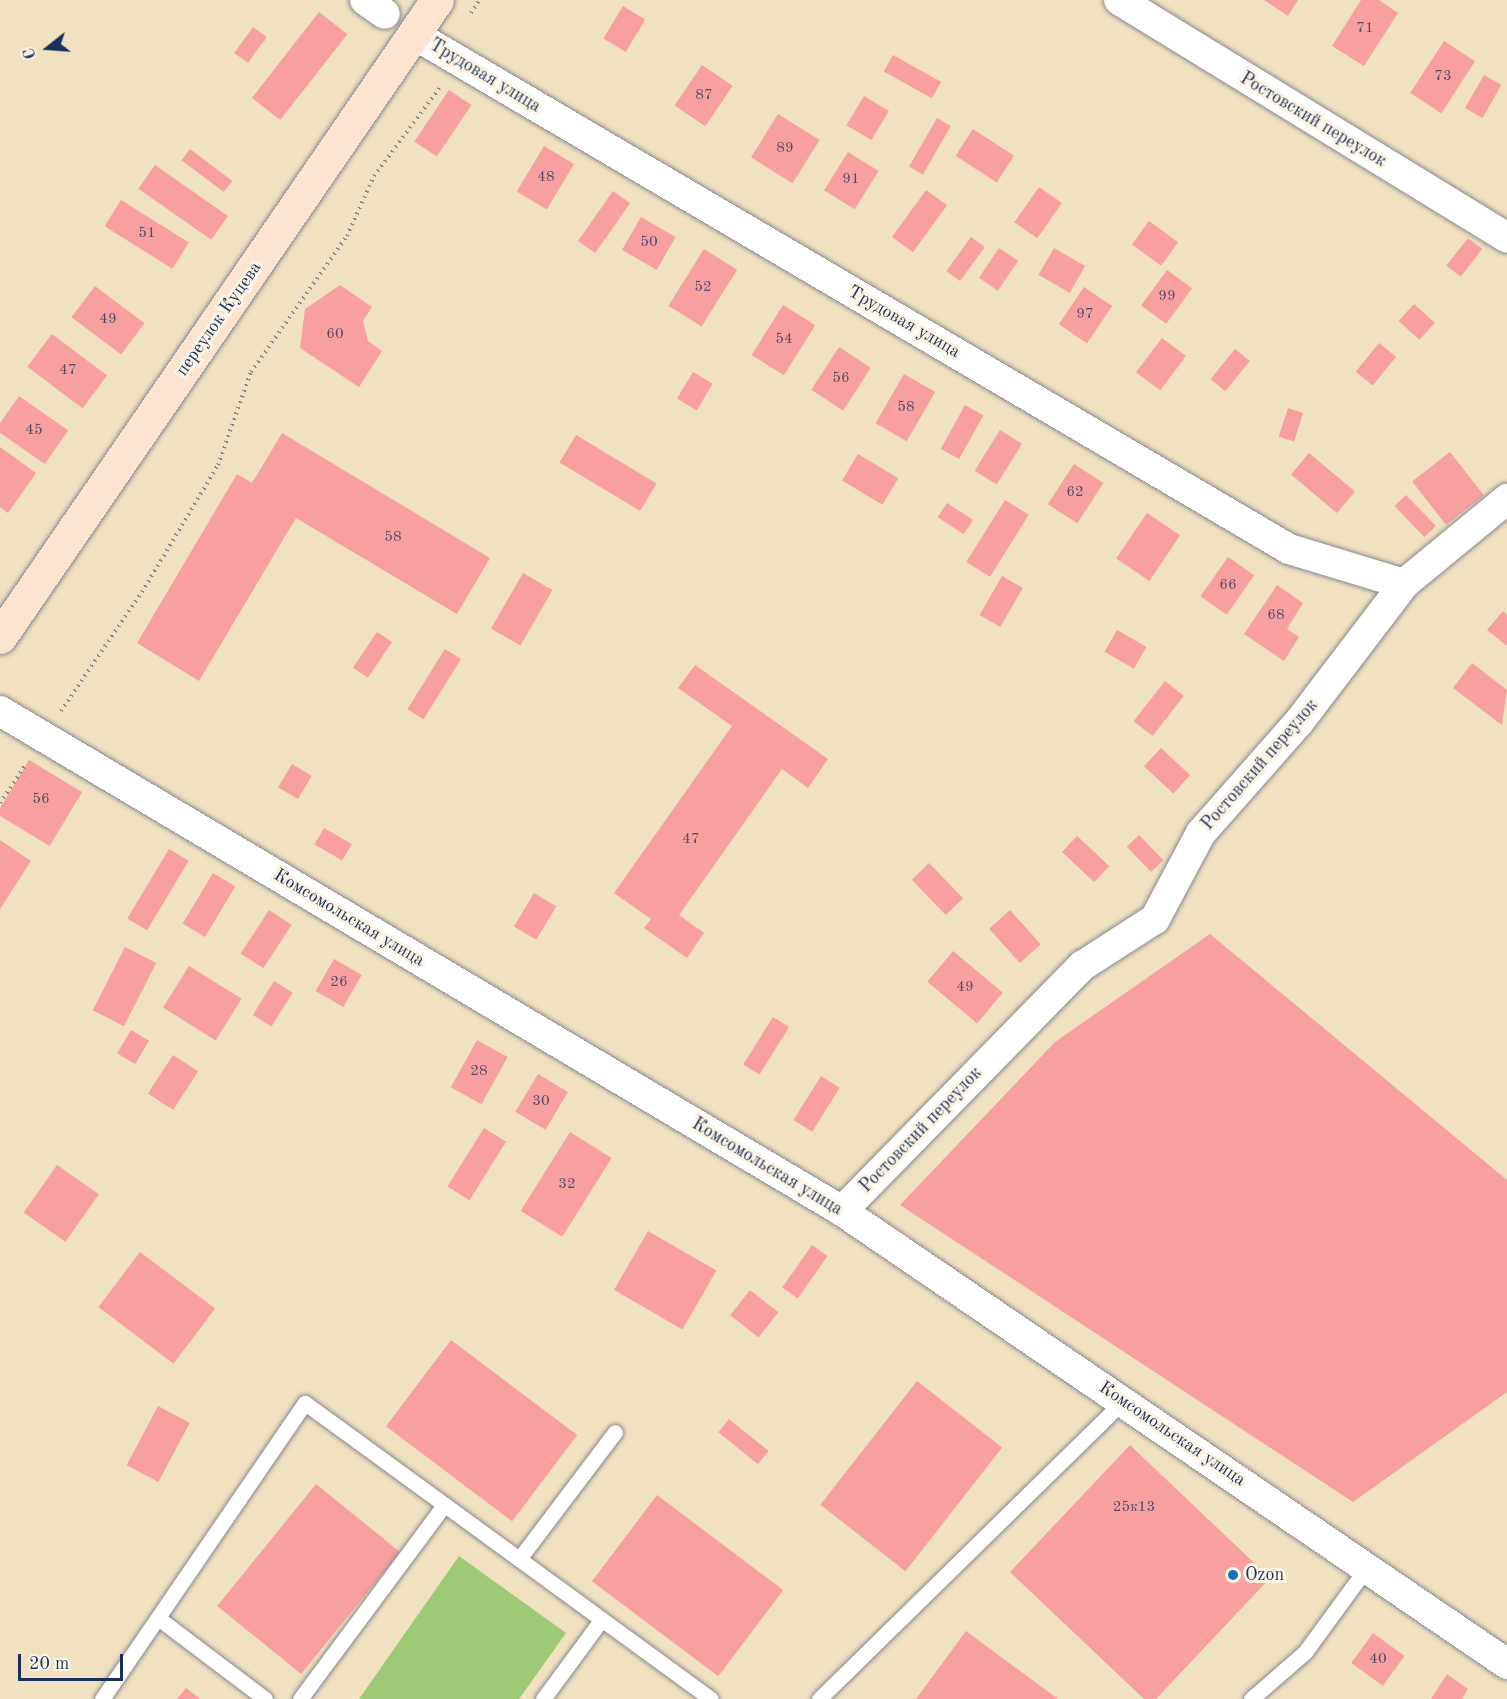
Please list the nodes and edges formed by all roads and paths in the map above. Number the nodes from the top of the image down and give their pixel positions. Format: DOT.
graph roads {
  1 [pos="437,0"];
  2 [pos="479,0"];
  3 [pos="1119,0"];
  4 [pos="415,35"];
  5 [pos="459,61"];
  6 [pos="1507,238"];
  7 [pos="1507,499"];
  8 [pos="1404,584"];
  9 [pos="0,637"];
  10 [pos="0,711"];
  11 [pos="43,736"];
  12 [pos="0,803"];
  13 [pos="842,1211"];
  14 [pos="1123,1401"];
  15 [pos="615,1432"];
  16 [pos="444,1505"];
  17 [pos="519,1559"];
  18 [pos="1368,1566"];
  19 [pos="158,1618"];
  20 [pos="602,1619"];
  21 [pos="1507,1664"];
  22 [pos="102,1699"];
  23 [pos="265,1699"];
  24 [pos="300,1699"];
  25 [pos="543,1699"];
  26 [pos="711,1699"];
  27 [pos="819,1699"];
  28 [pos="1251,1699"];
  1 -- 4 [label="street, переулок Куцева"];
  2 -- 5 [label="path"];
  3 -- 6 [label="street, Ростовский переулок"];
  4 -- 5 [label="street, Трудовая улица"];
  4 -- 9 [label="street, переулок Куцева"];
  5 -- 8 [label="street, Трудовая улица"];
  5 -- 11 [label="path"];
  7 -- 8 [label="street, Ростовский переулок"];
  8 -- 13 [label="street, Ростовский переулок"];
  10 -- 11 [label="street, Комсомольская улица"];
  11 -- 12 [label="path"];
  11 -- 13 [label="street, Комсомольская улица"];
  13 -- 14 [label="street, Комсомольская улица"];
  14 -- 18 [label="street, Комсомольская улица"];
  14 -- 27 [label="lane"];
  15 -- 17 [label="lane"];
  16 -- 17 [label="lane"];
  16 -- 19 [label="lane"];
  16 -- 24 [label="lane"];
  17 -- 20 [label="lane"];
  18 -- 21 [label="street, Комсомольская улица"];
  18 -- 28 [label="lane"];
  19 -- 22 [label="lane"];
  19 -- 23 [label="lane"];
  20 -- 25 [label="lane"];
  20 -- 26 [label="lane"];
}
